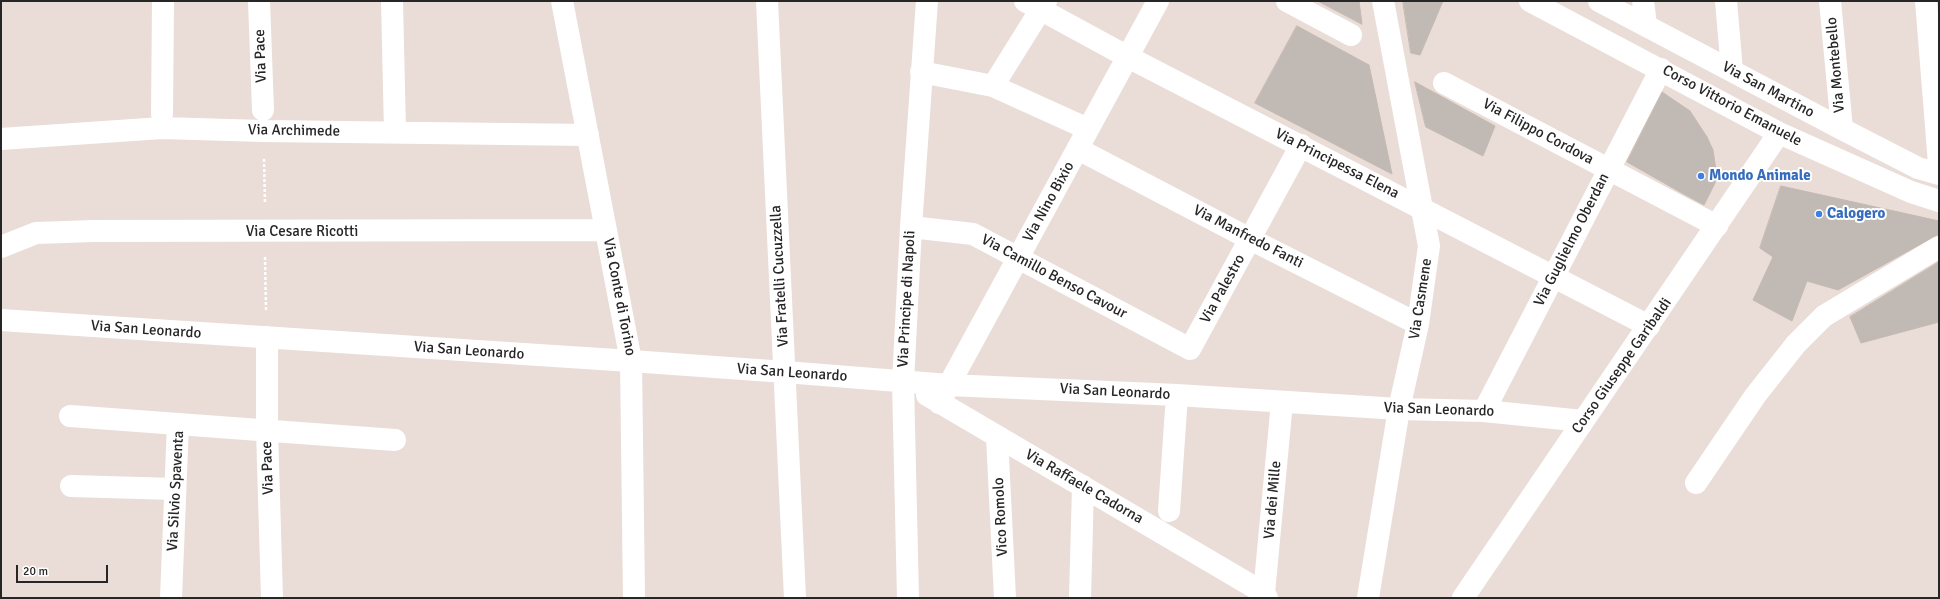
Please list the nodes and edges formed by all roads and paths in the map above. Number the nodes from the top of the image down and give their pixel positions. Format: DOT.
graph roads {
  1 [pos="163,1"];
  2 [pos="259,1"];
  3 [pos="392,1"];
  4 [pos="562,1"];
  5 [pos="767,1"];
  6 [pos="927,1"];
  7 [pos="1158,1"];
  8 [pos="1287,1"];
  9 [pos="1383,1"];
  10 [pos="1530,1"];
  11 [pos="1599,1"];
  12 [pos="1643,1"];
  13 [pos="1726,1"];
  14 [pos="1830,1"];
  15 [pos="1926,1"];
  16 [pos="1038,4"];
  17 [pos="1646,25"];
  18 [pos="1934,25"];
  19 [pos="1351,35"];
  20 [pos="1128,57"];
  21 [pos="1661,69"];
  22 [pos="1732,71"];
  23 [pos="921,72"];
  24 [pos="1444,82"];
  25 [pos="993,86"];
  26 [pos="263,110"];
  27 [pos="162,114"];
  28 [pos="1088,129"];
  29 [pos="1842,129"];
  30 [pos="395,132"];
  31 [pos="1780,133"];
  32 [pos="588,135"];
  33 [pos="1,139"];
  34 [pos="1301,145"];
  35 [pos="1078,148"];
  36 [pos="1939,164"];
  37 [pos="1609,170"];
  38 [pos="1939,174"];
  39 [pos="1939,201"];
  40 [pos="1421,208"];
  41 [pos="1717,226"];
  42 [pos="911,227"];
  43 [pos="606,230"];
  44 [pos="1250,239"];
  45 [pos="1,247"];
  46 [pos="1939,247"];
  47 [pos="1018,257"];
  48 [pos="1554,275"];
  49 [pos="1,320"];
  50 [pos="1418,324"];
  51 [pos="1649,326"];
  52 [pos="267,338"];
  53 [pos="1190,349"];
  54 [pos="631,361"];
  55 [pos="785,372"];
  56 [pos="903,382"];
  57 [pos="944,394"];
  58 [pos="1177,395"];
  59 [pos="1282,402"];
  60 [pos="1400,409"];
  61 [pos="1484,411"];
  62 [pos="70,416"];
  63 [pos="1583,421"];
  64 [pos="178,424"];
  65 [pos="267,430"];
  66 [pos="997,437"];
  67 [pos="395,440"];
  68 [pos="1696,483"];
  69 [pos="71,486"];
  70 [pos="1083,486"];
  71 [pos="175,489"];
  72 [pos="1169,511"];
  73 [pos="1266,595"];
  74 [pos="171,598"];
  75 [pos="272,598"];
  76 [pos="634,598"];
  77 [pos="795,598"];
  78 [pos="908,598"];
  79 [pos="1004,598"];
  80 [pos="1080,598"];
  81 [pos="1368,598"];
  82 [pos="1463,598"];
  1 -- 27 [label="street"];
  2 -- 26 [label="street, Via Pace"];
  3 -- 30 [label="street"];
  4 -- 32 [label="street, Via Conte di Torino"];
  5 -- 55 [label="street, Via Fratelli Cucuzzella"];
  6 -- 23 [label="street, Via Principe di Napoli"];
  7 -- 20 [label="street, Via Nino Bixio"];
  8 -- 19 [label="street"];
  9 -- 40 [label="street, Via Casmene"];
  10 -- 21 [label="street, Corso Vittorio Emanuele"];
  11 -- 17 [label="street, Via San Martino"];
  12 -- 17 [label="street"];
  13 -- 22 [label="street"];
  14 -- 29 [label="street, Via Montebello"];
  15 -- 18 [label="street"];
  16 -- 20 [label="street, Via Principessa Elena"];
  16 -- 25 [label="street"];
  17 -- 22 [label="street, Via San Martino"];
  18 -- 36 [label="street"];
  20 -- 28 [label="street, Via Nino Bixio"];
  20 -- 34 [label="street, Via Principessa Elena"];
  21 -- 31 [label="street, Corso Vittorio Emanuele"];
  21 -- 37 [label="street, Via Guglielmo Oberdan"];
  22 -- 29 [label="street, Via San Martino"];
  23 -- 25 [label="street"];
  23 -- 42 [label="street, Via Principe di Napoli"];
  24 -- 37 [label="street, Via Filippo Cordova"];
  25 -- 28 [label="street"];
  28 -- 35 [label="street, Via Nino Bixio"];
  29 -- 38 [label="street, Via San Martino"];
  30 -- 32 [label="street, Via Archimede"];
  30 -- 33 [label="street, Via Archimede"];
  31 -- 39 [label="street, Corso Vittorio Emanuele"];
  31 -- 41 [label="street, Corso Giuseppe Garibaldi"];
  32 -- 43 [label="street, Via Conte di Torino"];
  34 -- 40 [label="street, Via Principessa Elena"];
  34 -- 44 [label="street, Via Palestro"];
  35 -- 44 [label="street, Via Manfredo Fanti"];
  35 -- 47 [label="street, Via Nino Bixio"];
  37 -- 41 [label="street, Via Filippo Cordova"];
  37 -- 48 [label="street, Via Guglielmo Oberdan"];
  40 -- 48 [label="street, Via Principessa Elena"];
  40 -- 50 [label="street, Via Casmene"];
  41 -- 51 [label="street, Corso Giuseppe Garibaldi"];
  42 -- 47 [label="street, Via Camillo Benso Cavour"];
  42 -- 56 [label="street, Via Principe di Napoli"];
  43 -- 45 [label="street, Via Cesare Ricotti"];
  43 -- 54 [label="street, Via Conte di Torino"];
  44 -- 50 [label="street, Via Manfredo Fanti"];
  44 -- 53 [label="street, Via Palestro"];
  46 -- 68 [label="street"];
  47 -- 53 [label="street, Via Camillo Benso Cavour"];
  47 -- 57 [label="street, Via Nino Bixio"];
  48 -- 51 [label="street, Via Principessa Elena"];
  48 -- 61 [label="street, Via Guglielmo Oberdan"];
  49 -- 52 [label="street, Via San Leonardo"];
  50 -- 60 [label="street, Via Casmene"];
  51 -- 63 [label="street, Corso Giuseppe Garibaldi"];
  52 -- 54 [label="street, Via San Leonardo"];
  52 -- 65 [label="street, Via Pace"];
  54 -- 55 [label="street, Via San Leonardo"];
  54 -- 76 [label="street, Via Conte di Torino"];
  55 -- 56 [label="street, Via San Leonardo"];
  55 -- 77 [label="street, Via Fratelli Cucuzzella"];
  56 -- 57 [label="street, Via San Leonardo"];
  56 -- 78 [label="street, Via Principe di Napoli"];
  57 -- 58 [label="street, Via San Leonardo"];
  57 -- 66 [label="street, Via Raffaele Cadorna"];
  58 -- 59 [label="street, Via San Leonardo"];
  58 -- 72 [label="street"];
  59 -- 60 [label="street, Via San Leonardo"];
  59 -- 73 [label="street, Via dei Mille"];
  60 -- 61 [label="street, Via San Leonardo"];
  60 -- 81 [label="street, Via Casmene"];
  61 -- 63 [label="street, Via San Leonardo"];
  62 -- 64 [label="street"];
  63 -- 82 [label="street, Corso Giuseppe Garibaldi"];
  64 -- 65 [label="street, Via Silvio Spaventa"];
  64 -- 71 [label="street, Via Silvio Spaventa"];
  65 -- 67 [label="street, Via Silvio Spaventa"];
  65 -- 75 [label="street, Via Pace"];
  66 -- 70 [label="street, Via Raffaele Cadorna"];
  66 -- 79 [label="street, Vico Romolo"];
  69 -- 71 [label="street"];
  70 -- 73 [label="street, Via Raffaele Cadorna"];
  70 -- 80 [label="street"];
  71 -- 74 [label="street, Via Silvio Spaventa"];
}
